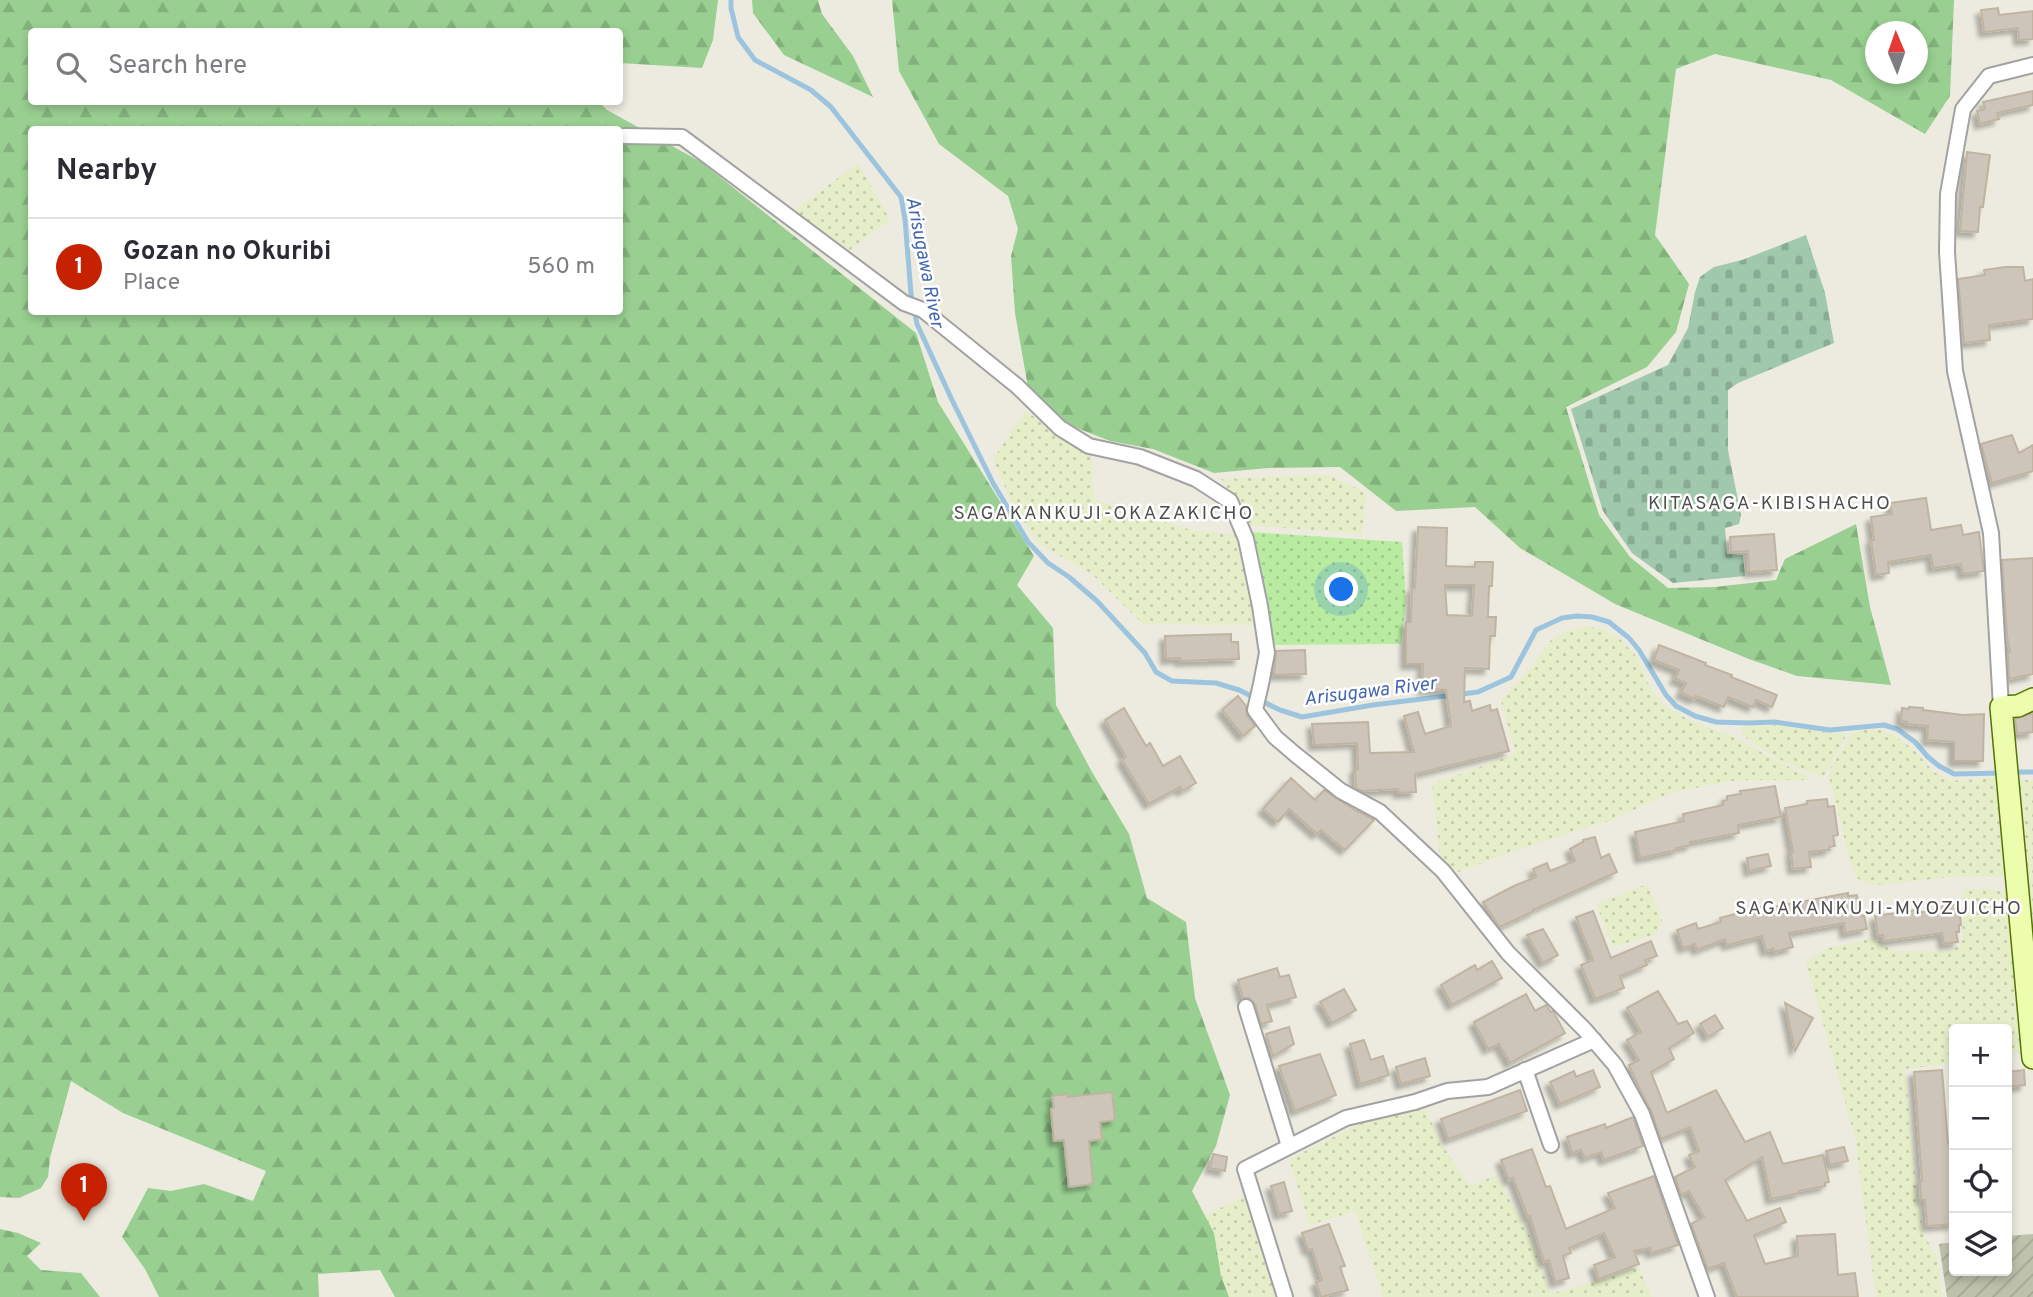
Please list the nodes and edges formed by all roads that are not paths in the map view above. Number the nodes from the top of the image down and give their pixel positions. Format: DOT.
graph roads {
  1 [pos="2033,65"];
  2 [pos="624,136"];
  3 [pos="2033,699"];
  4 [pos="2001,707"];
  5 [pos="1246,1007"];
  6 [pos="1594,1040"];
  7 [pos="2033,1058"];
  8 [pos="1525,1070"];
  9 [pos="1551,1145"];
  10 [pos="1290,1146"];
  11 [pos="1285,1297"];
  12 [pos="1707,1297"];
  1 -- 4 [label="street"];
  2 -- 6 [label="street"];
  3 -- 4 [label="main road"];
  4 -- 7 [label="main road"];
  5 -- 10 [label="street"];
  6 -- 8 [label="street"];
  6 -- 12 [label="street"];
  8 -- 9 [label="street"];
  8 -- 10 [label="street"];
  10 -- 11 [label="street"];
}
